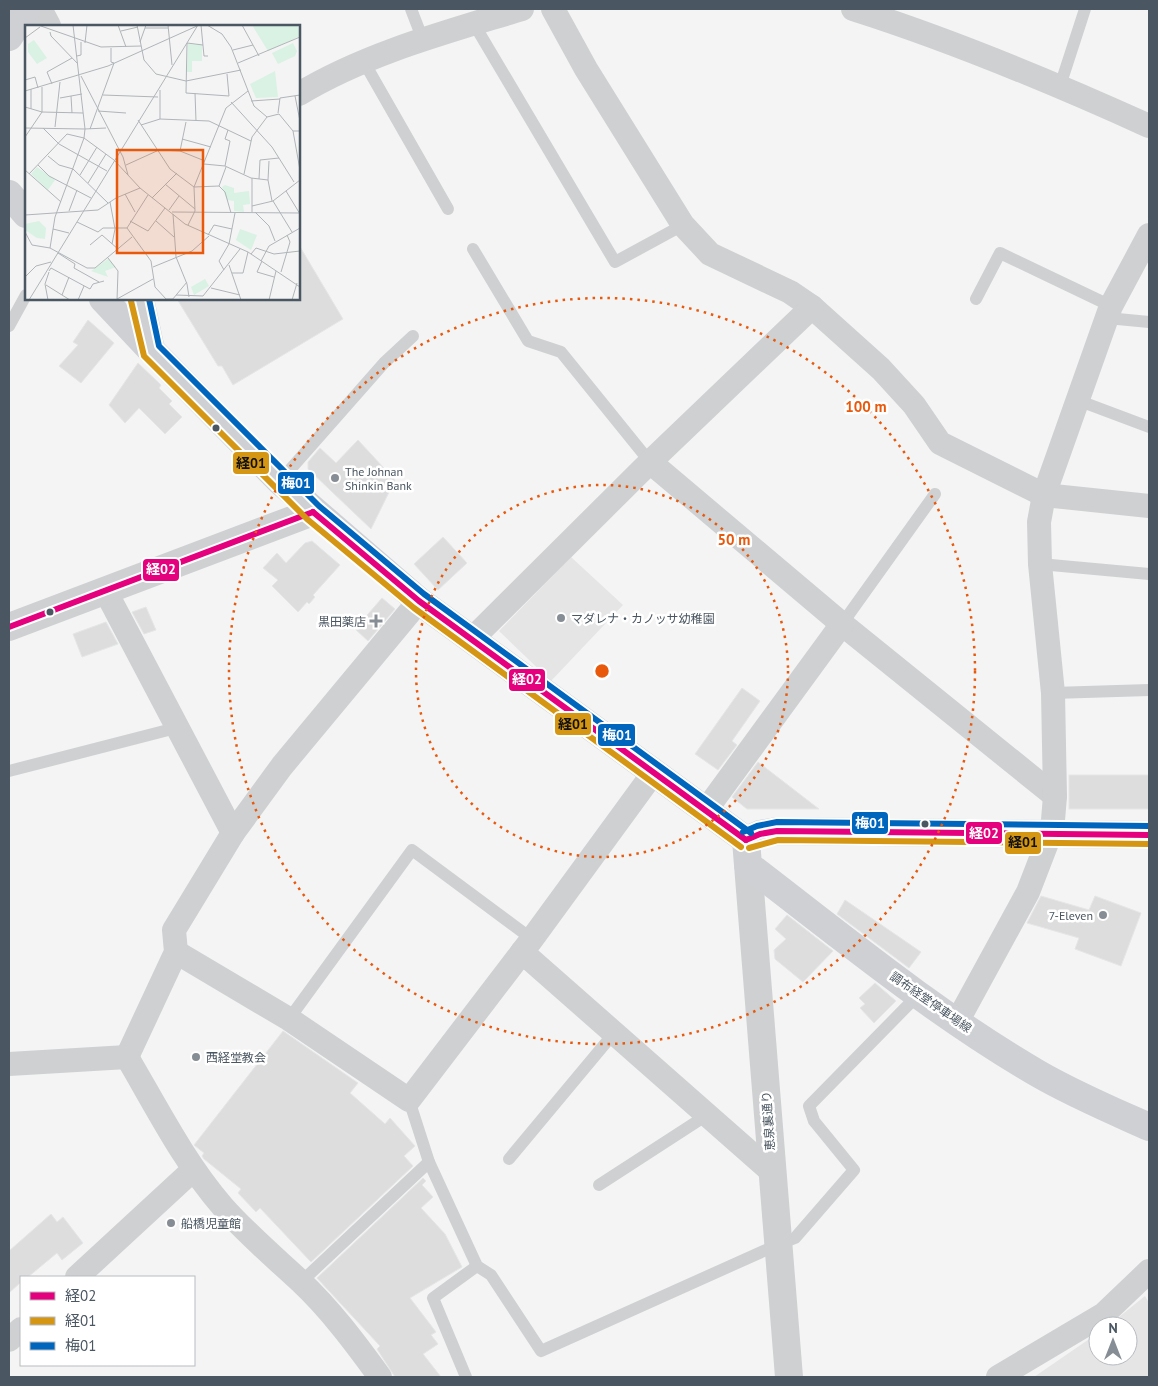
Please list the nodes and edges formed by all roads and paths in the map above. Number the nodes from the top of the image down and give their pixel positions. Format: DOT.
graph roads {
  1 [pos="27,9"];
  2 [pos="38,9"];
  3 [pos="411,9"];
  4 [pos="522,9"];
  5 [pos="553,9"];
  6 [pos="853,9"];
  7 [pos="1085,9"];
  8 [pos="474,24"];
  9 [pos="46,25"];
  10 [pos="9,37"];
  11 [pos="423,40"];
  12 [pos="364,62"];
  13 [pos="1060,86"];
  14 [pos="300,93"];
  15 [pos="1149,126"];
  16 [pos="9,194"];
  17 [pos="448,209"];
  18 [pos="25,213"];
  19 [pos="683,225"];
  20 [pos="1149,235"];
  21 [pos="473,249"];
  22 [pos="25,297"];
  23 [pos="976,299"];
  24 [pos="104,300"];
  25 [pos="140,300"];
  26 [pos="812,307"];
  27 [pos="1109,312"];
  28 [pos="1149,322"];
  29 [pos="9,326"];
  30 [pos="413,336"];
  31 [pos="151,350"];
  32 [pos="1077,400"];
  33 [pos="1149,427"];
  34 [pos="650,462"];
  35 [pos="280,481"];
  36 [pos="935,494"];
  37 [pos="1044,496"];
  38 [pos="1149,506"];
  39 [pos="313,512"];
  40 [pos="1040,564"];
  41 [pos="1149,574"];
  42 [pos="105,590"];
  43 [pos="419,601"];
  44 [pos="842,624"];
  45 [pos="9,627"];
  46 [pos="471,640"];
  47 [pos="1149,690"];
  48 [pos="1052,693"];
  49 [pos="176,728"];
  50 [pos="9,771"];
  51 [pos="654,772"];
  52 [pos="1055,796"];
  53 [pos="706,810"];
  54 [pos="233,833"];
  55 [pos="1050,835"];
  56 [pos="1149,835"];
  57 [pos="747,852"];
  58 [pos="527,946"];
  59 [pos="176,952"];
  60 [pos="918,995"];
  61 [pos="289,1019"];
  62 [pos="957,1022"];
  63 [pos="614,1033"];
  64 [pos="126,1056"];
  65 [pos="9,1064"];
  66 [pos="409,1100"];
  67 [pos="707,1115"];
  68 [pos="1149,1127"];
  69 [pos="509,1159"];
  70 [pos="429,1162"];
  71 [pos="193,1170"];
  72 [pos="772,1172"];
  73 [pos="599,1185"];
  74 [pos="777,1245"];
  75 [pos="477,1266"];
  76 [pos="1149,1271"];
  77 [pos="78,1276"];
  78 [pos="301,1282"];
  79 [pos="380,1377"];
  80 [pos="466,1377"];
  81 [pos="789,1377"];
  82 [pos="998,1377"];
  1 -- 10 [label="main road"];
  2 -- 9 [label="street"];
  3 -- 11 [label="lane"];
  4 -- 8 [label="street"];
  5 -- 19 [label="street"];
  6 -- 13 [label="street"];
  7 -- 13 [label="lane"];
  8 -- 11 [label="street"];
  8 -- 19 [label="lane"];
  11 -- 12 [label="street"];
  12 -- 14 [label="street"];
  12 -- 17 [label="lane"];
  13 -- 15 [label="street"];
  16 -- 18 [label="main road"];
  19 -- 26 [label="street"];
  20 -- 27 [label="street"];
  21 -- 34 [label="lane"];
  22 -- 29 [label="lane"];
  23 -- 27 [label="lane"];
  24 -- 31 [label="main road"];
  25 -- 31 [label="street"];
  26 -- 34 [label="street"];
  26 -- 37 [label="street"];
  27 -- 28 [label="lane"];
  27 -- 32 [label="street"];
  30 -- 35 [label="lane"];
  31 -- 35 [label="main road, 調布経堂停車場線"];
  32 -- 33 [label="lane"];
  32 -- 37 [label="street"];
  34 -- 44 [label="street"];
  34 -- 46 [label="street"];
  35 -- 39 [label="main road, 調布経堂停車場線"];
  36 -- 44 [label="lane"];
  37 -- 38 [label="street"];
  37 -- 40 [label="street"];
  39 -- 42 [label="street"];
  39 -- 43 [label="main road, 調布経堂停車場線"];
  40 -- 41 [label="lane"];
  40 -- 48 [label="street"];
  42 -- 45 [label="street"];
  42 -- 49 [label="street"];
  43 -- 46 [label="main road, 調布経堂停車場線"];
  43 -- 54 [label="street"];
  44 -- 52 [label="street"];
  44 -- 53 [label="street"];
  46 -- 51 [label="main road, 調布経堂停車場線"];
  47 -- 48 [label="lane"];
  48 -- 52 [label="street"];
  49 -- 50 [label="lane"];
  49 -- 54 [label="street"];
  51 -- 53 [label="main road, 調布経堂停車場線"];
  51 -- 58 [label="street"];
  52 -- 55 [label="street"];
  53 -- 57 [label="main road, 調布経堂停車場線"];
  54 -- 59 [label="street"];
  55 -- 56 [label="street"];
  55 -- 57 [label="street"];
  55 -- 62 [label="street"];
  57 -- 60 [label="main road, 調布経堂停車場線"];
  57 -- 72 [label="street, 恵泉裏通り"];
  58 -- 61 [label="lane"];
  58 -- 63 [label="street"];
  58 -- 66 [label="street"];
  59 -- 61 [label="street"];
  59 -- 64 [label="street"];
  60 -- 62 [label="main road, 調布経堂停車場線"];
  60 -- 74 [label="lane"];
  61 -- 66 [label="street"];
  62 -- 68 [label="main road, 調布経堂停車場線"];
  63 -- 67 [label="street"];
  63 -- 69 [label="lane"];
  64 -- 65 [label="street"];
  64 -- 71 [label="street"];
  66 -- 70 [label="lane"];
  67 -- 72 [label="street"];
  67 -- 73 [label="lane"];
  70 -- 75 [label="lane"];
  70 -- 78 [label="lane"];
  71 -- 77 [label="street"];
  71 -- 78 [label="street"];
  72 -- 74 [label="street, 恵泉裏通り"];
  74 -- 75 [label="lane"];
  74 -- 81 [label="street, 恵泉裏通り"];
  75 -- 80 [label="lane"];
  76 -- 82 [label="street"];
  78 -- 79 [label="street"];
}
